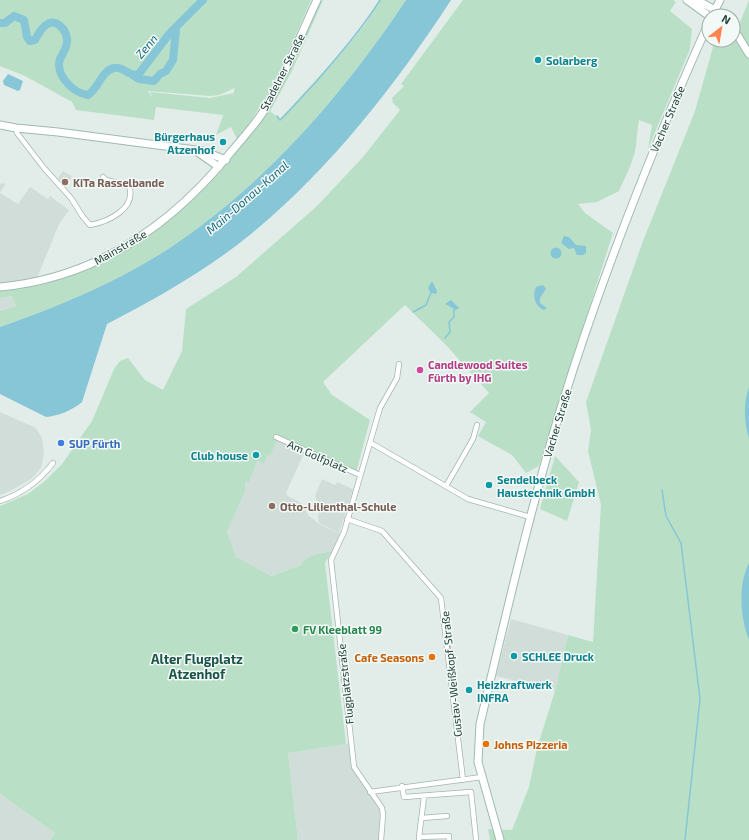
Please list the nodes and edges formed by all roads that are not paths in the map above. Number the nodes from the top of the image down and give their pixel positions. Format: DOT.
graph roads {
  1 [pos="317,0"];
  2 [pos="687,0"];
  3 [pos="697,0"];
  4 [pos="701,8"];
  5 [pos="706,8"];
  6 [pos="741,40"];
  7 [pos="701,41"];
  8 [pos="749,54"];
  9 [pos="0,124"];
  10 [pos="16,128"];
  11 [pos="194,150"];
  12 [pos="226,160"];
  13 [pos="219,167"];
  14 [pos="103,177"];
  15 [pos="0,286"];
  16 [pos="400,364"];
  17 [pos="477,425"];
  18 [pos="276,437"];
  19 [pos="371,444"];
  20 [pos="53,463"];
  21 [pos="360,475"];
  22 [pos="446,486"];
  23 [pos="0,501"];
  24 [pos="530,517"];
  25 [pos="347,519"];
  26 [pos="482,777"];
  27 [pos="462,780"];
  28 [pos="402,786"];
  29 [pos="370,792"];
  30 [pos="424,797"];
  31 [pos="447,816"];
  32 [pos="422,818"];
  33 [pos="419,839"];
  34 [pos="476,839"];
  35 [pos="381,840"];
  36 [pos="449,840"];
  37 [pos="500,840"];
  1 -- 12 [label="street, Stadelner Straße"];
  2 -- 4 [label="street"];
  3 -- 5 [label="street"];
  6 -- 8 [label="street"];
  7 -- 24 [label="street, Vacher Straße"];
  9 -- 10 [label="street"];
  10 -- 11 [label="street"];
  10 -- 14 [label="street"];
  11 -- 12 [label="street"];
  11 -- 13 [label="street"];
  12 -- 13 [label="street, Stadelner Straße"];
  13 -- 15 [label="street, Mainstraße"];
  16 -- 19 [label="street, Flugplatzstraße"];
  17 -- 22 [label="street"];
  18 -- 21 [label="street, Am Golfplatz"];
  19 -- 21 [label="street, Flugplatzstraße"];
  19 -- 22 [label="street"];
  20 -- 23 [label="street"];
  21 -- 25 [label="street, Flugplatzstraße"];
  22 -- 24 [label="street"];
  24 -- 26 [label="street, Vacher Straße"];
  25 -- 27 [label="street, Gustav-Weißkopf-Straße"];
  25 -- 29 [label="street, Flugplatzstraße"];
  26 -- 27 [label="street"];
  26 -- 37 [label="street, Vacher Straße"];
  27 -- 28 [label="street"];
  28 -- 29 [label="street"];
  28 -- 30 [label="street"];
  29 -- 35 [label="street, Flugplatzstraße"];
  30 -- 32 [label="street"];
  30 -- 34 [label="street"];
  31 -- 32 [label="street"];
  32 -- 33 [label="street"];
  33 -- 36 [label="street"];
}
